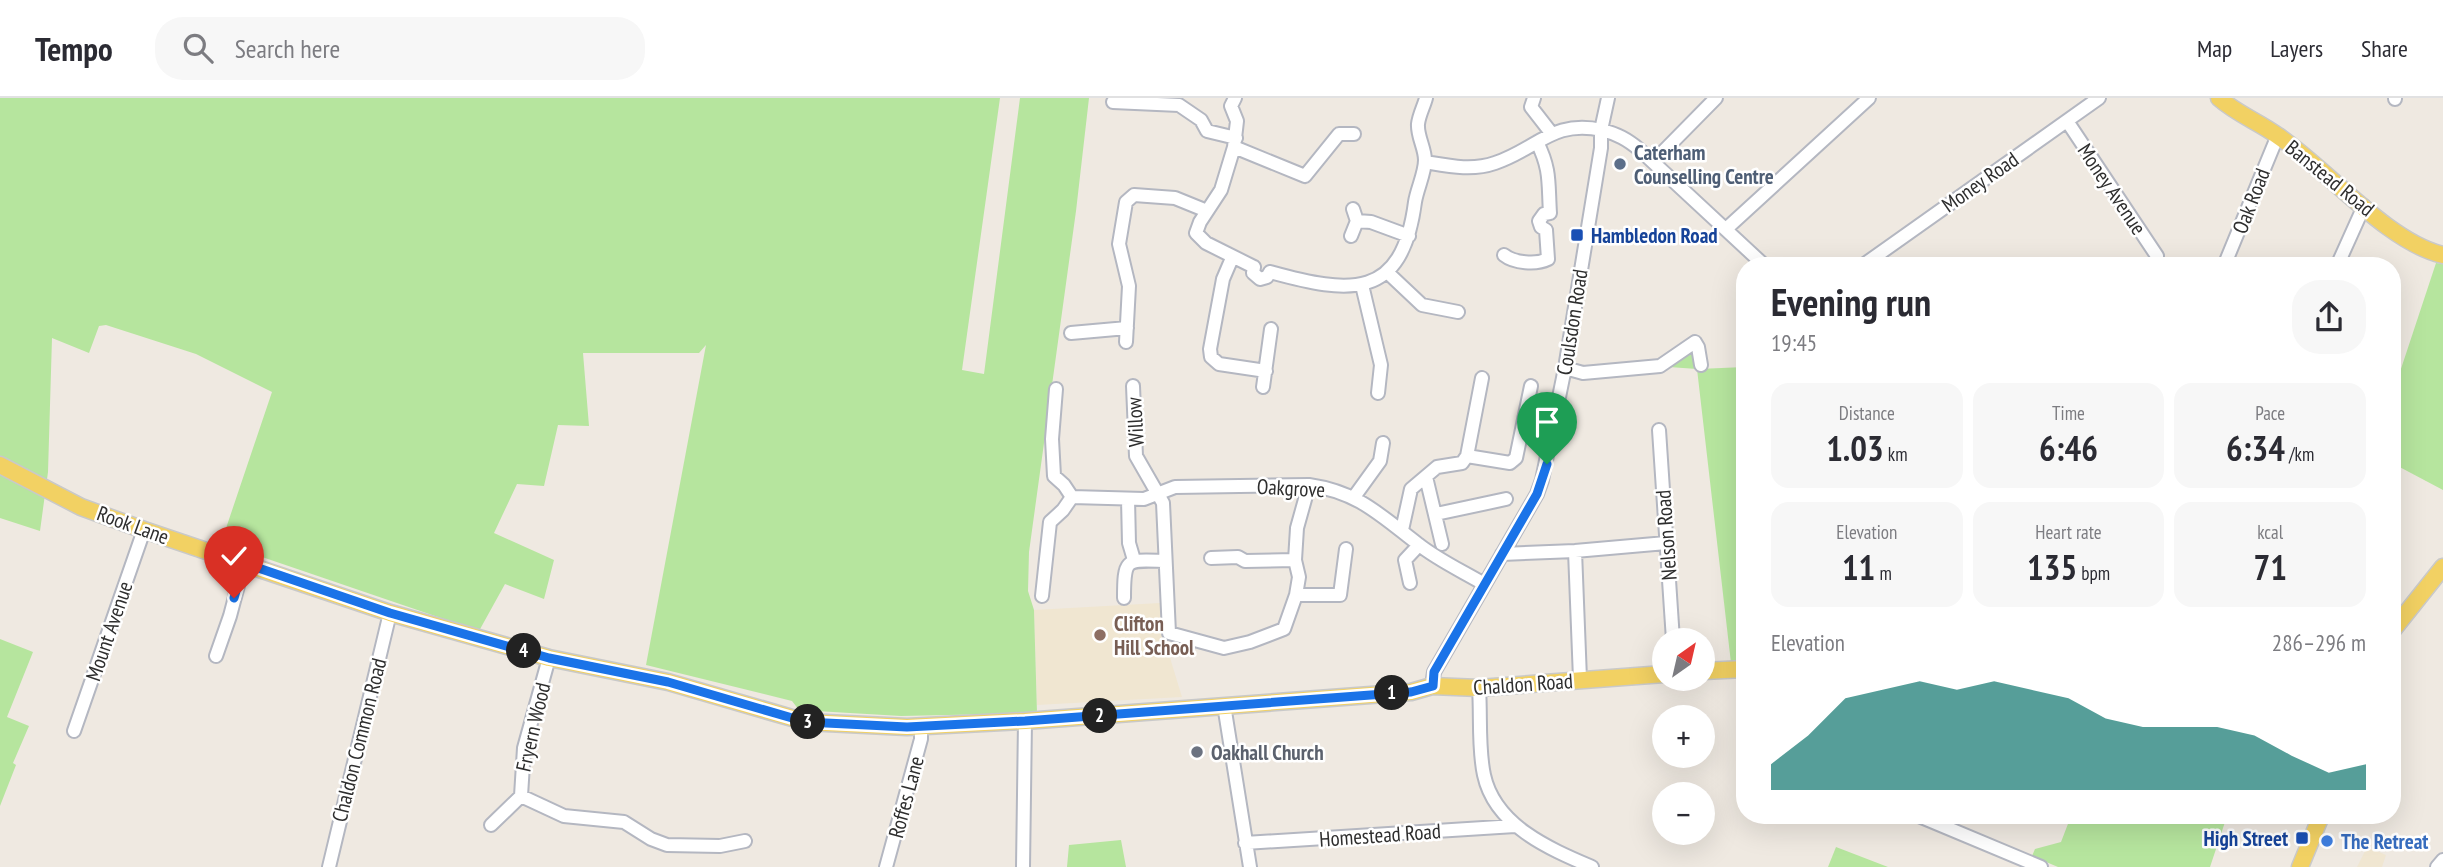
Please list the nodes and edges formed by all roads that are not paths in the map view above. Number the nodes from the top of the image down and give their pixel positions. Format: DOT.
graph roads {
  1 [pos="1236,98"];
  2 [pos="1426,98"];
  3 [pos="1534,98"];
  4 [pos="1608,98"];
  5 [pos="1716,98"];
  6 [pos="2099,98"];
  7 [pos="2219,98"];
  8 [pos="1865,99"];
  9 [pos="1112,102"];
  10 [pos="1180,102"];
  11 [pos="2067,121"];
  12 [pos="1601,130"];
  13 [pos="1354,134"];
  14 [pos="1552,134"];
  15 [pos="2278,135"];
  16 [pos="1537,142"];
  17 [pos="1235,143"];
  18 [pos="1425,162"];
  19 [pos="1653,162"];
  20 [pos="2364,206"];
  21 [pos="1207,211"];
  22 [pos="1726,229"];
  23 [pos="1351,236"];
  24 [pos="1409,236"];
  25 [pos="1504,254"];
  26 [pos="2443,255"];
  27 [pos="2157,256"];
  28 [pos="1756,257"];
  29 [pos="1875,257"];
  30 [pos="2228,257"];
  31 [pos="2341,257"];
  32 [pos="1232,258"];
  33 [pos="1387,272"];
  34 [pos="1362,285"];
  35 [pos="1458,312"];
  36 [pos="1128,328"];
  37 [pos="1271,329"];
  38 [pos="1071,333"];
  39 [pos="1126,342"];
  40 [pos="1701,365"];
  41 [pos="1565,368"];
  42 [pos="1266,371"];
  43 [pos="1482,378"];
  44 [pos="1133,386"];
  45 [pos="1531,386"];
  46 [pos="1264,387"];
  47 [pos="1056,389"];
  48 [pos="1378,393"];
  49 [pos="1659,430"];
  50 [pos="1383,443"];
  51 [pos="1467,456"];
  52 [pos="0,465"];
  53 [pos="1426,477"];
  54 [pos="1310,485"];
  55 [pos="1159,494"];
  56 [pos="1072,497"];
  57 [pos="1354,497"];
  58 [pos="1128,499"];
  59 [pos="1506,499"];
  60 [pos="1436,513"];
  61 [pos="144,530"];
  62 [pos="1402,530"];
  63 [pos="1666,543"];
  64 [pos="1442,544"];
  65 [pos="1419,545"];
  66 [pos="1346,549"];
  67 [pos="1575,551"];
  68 [pos="1502,554"];
  69 [pos="1211,558"];
  70 [pos="1134,560"];
  71 [pos="1295,560"];
  72 [pos="1165,561"];
  73 [pos="244,563"];
  74 [pos="2443,567"];
  75 [pos="1410,583"];
  76 [pos="1484,584"];
  77 [pos="1296,595"];
  78 [pos="1042,596"];
  79 [pos="1124,598"];
  80 [pos="390,613"];
  81 [pos="2401,620"];
  82 [pos="1672,628"];
  83 [pos="216,656"];
  84 [pos="549,658"];
  85 [pos="1736,669"];
  86 [pos="1715,670"];
  87 [pos="1652,675"];
  88 [pos="1580,679"];
  89 [pos="1433,686"];
  90 [pos="1479,688"];
  91 [pos="1224,705"];
  92 [pos="1025,721"];
  93 [pos="921,726"];
  94 [pos="74,731"];
  95 [pos="521,796"];
  96 [pos="1938,824"];
  97 [pos="2318,824"];
  98 [pos="491,825"];
  99 [pos="1515,826"];
  100 [pos="745,841"];
  101 [pos="1245,843"];
  102 [pos="2443,860"];
  103 [pos="329,867"];
  104 [pos="886,867"];
  105 [pos="1023,867"];
  106 [pos="1250,867"];
  107 [pos="1592,867"];
  108 [pos="2041,867"];
  109 [pos="2300,867"];
  110 [pos="2437,867"];
  1 -- 17 [label="street"];
  2 -- 18 [label="street"];
  3 -- 14 [label="street"];
  4 -- 12 [label="street, Coulsdon Road"];
  5 -- 19 [label="street"];
  6 -- 11 [label="street, Money Road"];
  7 -- 15 [label="main road, Banstead Road"];
  8 -- 22 [label="street"];
  9 -- 10 [label="street"];
  10 -- 17 [label="street"];
  11 -- 27 [label="street, Money Avenue"];
  11 -- 29 [label="street, Money Road"];
  12 -- 14 [label="street"];
  12 -- 19 [label="street"];
  12 -- 41 [label="street, Coulsdon Road"];
  13 -- 17 [label="street"];
  14 -- 16 [label="street"];
  15 -- 20 [label="main road, Banstead Road"];
  15 -- 30 [label="street, Oak Road"];
  16 -- 18 [label="street"];
  16 -- 25 [label="street"];
  17 -- 21 [label="street"];
  18 -- 24 [label="street"];
  19 -- 22 [label="street"];
  20 -- 26 [label="main road, Banstead Road"];
  20 -- 31 [label="street"];
  21 -- 32 [label="street"];
  21 -- 36 [label="street"];
  22 -- 28 [label="street"];
  23 -- 24 [label="street"];
  24 -- 33 [label="street"];
  32 -- 34 [label="street"];
  32 -- 42 [label="street"];
  33 -- 34 [label="street"];
  33 -- 35 [label="street"];
  34 -- 48 [label="street"];
  36 -- 38 [label="street"];
  36 -- 39 [label="street"];
  37 -- 42 [label="street"];
  40 -- 41 [label="street"];
  41 -- 68 [label="street, Coulsdon Road"];
  42 -- 46 [label="street"];
  43 -- 51 [label="street"];
  44 -- 55 [label="street, Willow"];
  45 -- 51 [label="street"];
  47 -- 56 [label="street"];
  49 -- 63 [label="street, Nelson Road"];
  50 -- 57 [label="street"];
  51 -- 53 [label="street"];
  52 -- 61 [label="main road, Rook Lane"];
  53 -- 60 [label="street"];
  53 -- 62 [label="street"];
  54 -- 55 [label="street, Oakgrove"];
  54 -- 57 [label="street, Oakgrove"];
  54 -- 71 [label="street"];
  55 -- 58 [label="street, Oakgrove"];
  55 -- 72 [label="street"];
  56 -- 58 [label="street, Oakgrove"];
  56 -- 78 [label="street"];
  57 -- 62 [label="street, Oakgrove"];
  58 -- 70 [label="street"];
  59 -- 60 [label="street"];
  60 -- 64 [label="street"];
  61 -- 73 [label="main road, Rook Lane"];
  61 -- 94 [label="street, Mount Avenue"];
  62 -- 65 [label="street, Oakgrove"];
  63 -- 67 [label="street"];
  63 -- 82 [label="street, Nelson Road"];
  65 -- 75 [label="street"];
  65 -- 76 [label="street, Oakgrove"];
  66 -- 77 [label="street"];
  67 -- 68 [label="street"];
  67 -- 88 [label="street"];
  68 -- 76 [label="street, Coulsdon Road"];
  69 -- 71 [label="street"];
  70 -- 72 [label="street"];
  70 -- 79 [label="street"];
  71 -- 77 [label="street"];
  72 -- 77 [label="street"];
  73 -- 80 [label="main road, Rook Lane"];
  73 -- 83 [label="street"];
  74 -- 81 [label="main road"];
  76 -- 89 [label="street, Coulsdon Road"];
  80 -- 84 [label="main road, Rook Lane"];
  80 -- 103 [label="street, Chaldon Common Road"];
  84 -- 93 [label="main road, Rook Lane"];
  84 -- 95 [label="street, Fryern Wood"];
  85 -- 86 [label="main road"];
  87 -- 88 [label="main road, Chaldon Road"];
  88 -- 90 [label="main road, Chaldon Road"];
  89 -- 90 [label="main road, Chaldon Road"];
  89 -- 91 [label="main road, Chaldon Road"];
  90 -- 99 [label="street"];
  91 -- 92 [label="main road, Chaldon Road"];
  91 -- 101 [label="street"];
  92 -- 93 [label="main road, Chaldon Road"];
  92 -- 105 [label="street"];
  93 -- 104 [label="street, Roffes Lane"];
  95 -- 98 [label="street, Fryern Wood"];
  95 -- 100 [label="street, Fryern Wood"];
  96 -- 108 [label="street"];
  97 -- 109 [label="main road"];
  99 -- 101 [label="street, Homestead Road"];
  99 -- 107 [label="street"];
  101 -- 106 [label="street"];
  102 -- 110 [label="street"];
}
